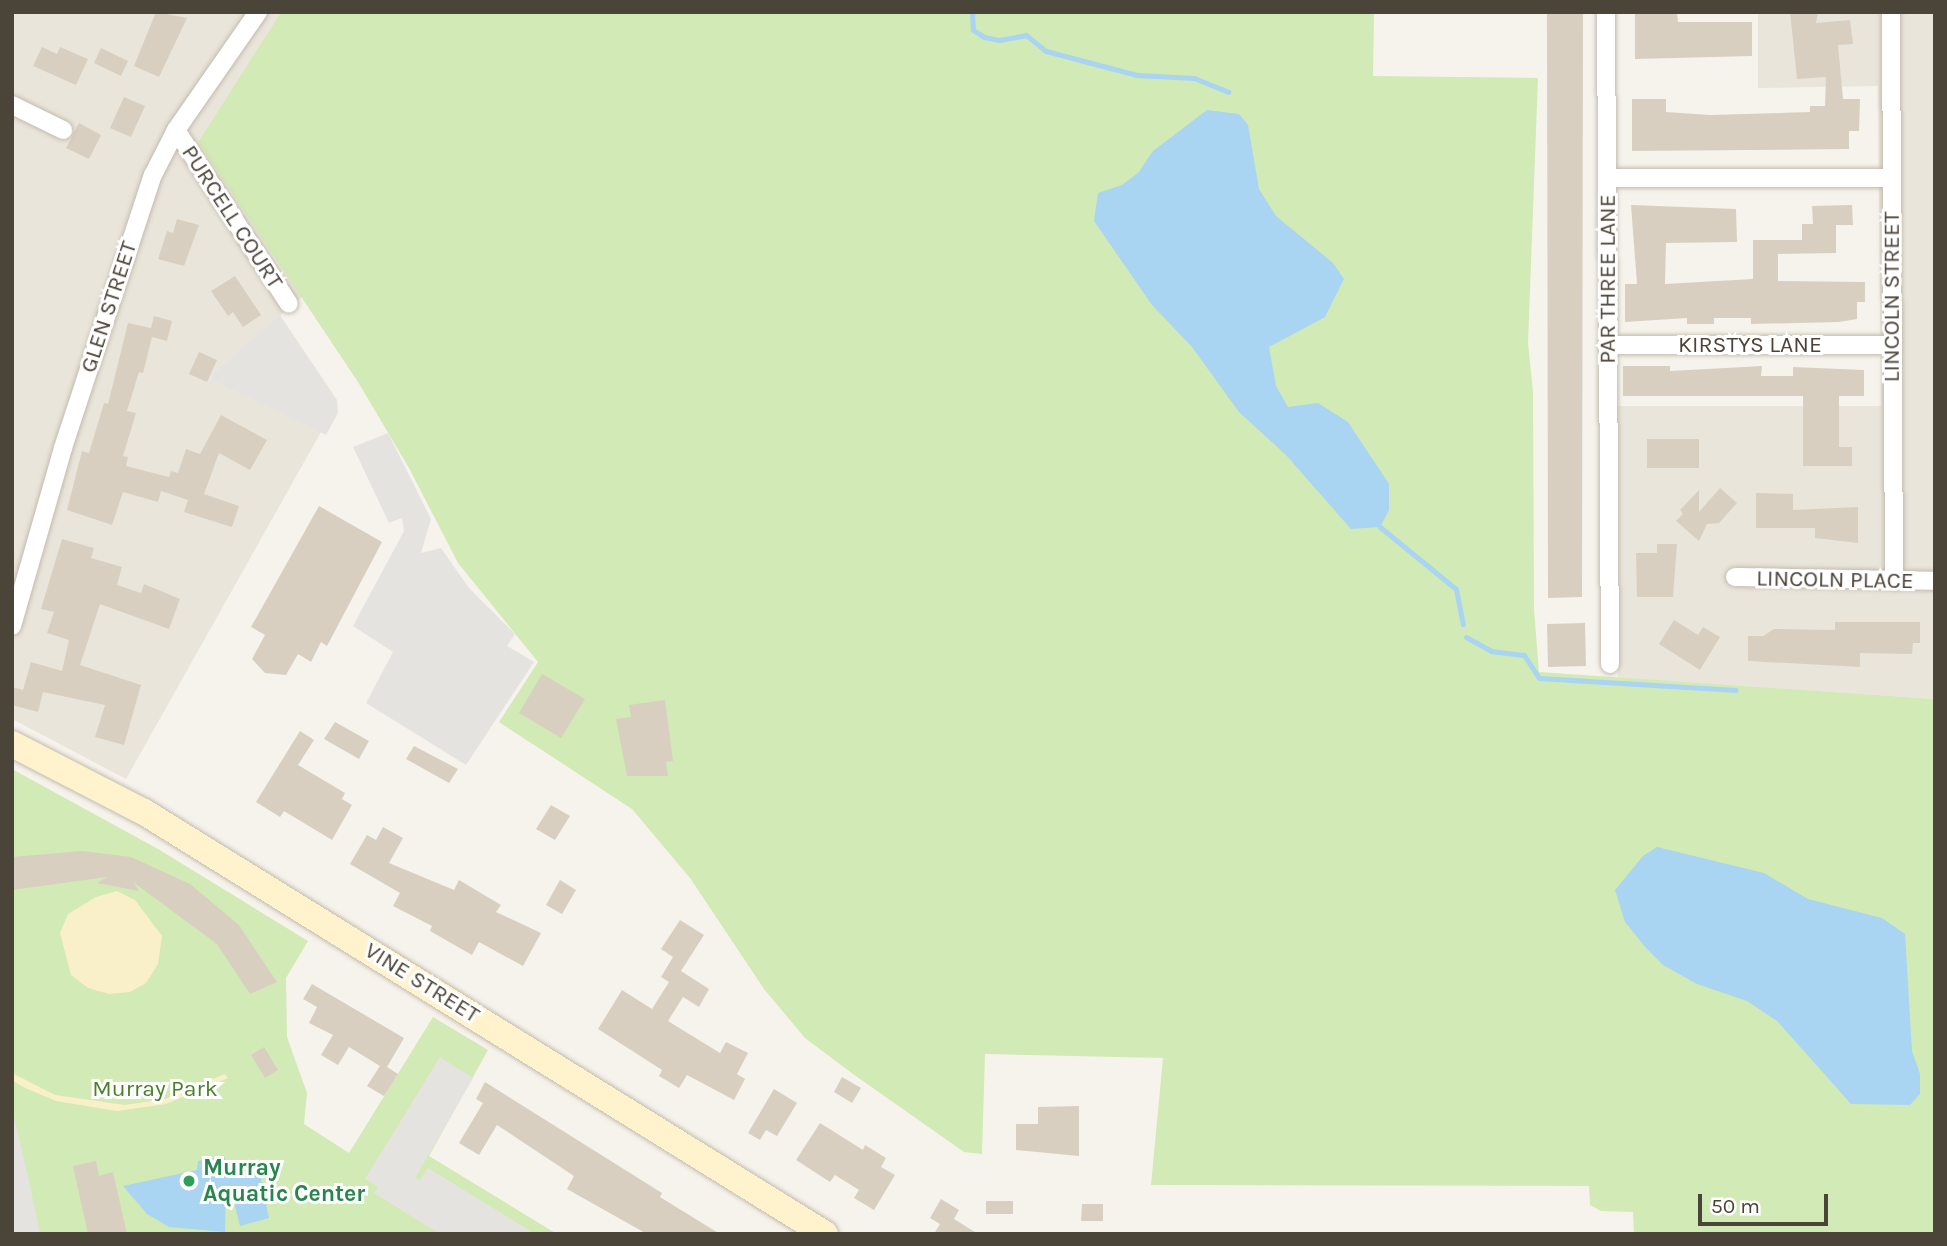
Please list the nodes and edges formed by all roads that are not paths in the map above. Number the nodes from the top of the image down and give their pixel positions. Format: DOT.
graph roads {
  1 [pos="258,12"];
  2 [pos="1606,12"];
  3 [pos="1891,12"];
  4 [pos="12,105"];
  5 [pos="63,130"];
  6 [pos="176,130"];
  7 [pos="1608,178"];
  8 [pos="1892,178"];
  9 [pos="289,304"];
  10 [pos="1607,345"];
  11 [pos="1893,345"];
  12 [pos="1734,577"];
  13 [pos="1894,581"];
  14 [pos="1935,581"];
  15 [pos="12,626"];
  16 [pos="1609,664"];
  17 [pos="12,744"];
  18 [pos="825,1234"];
  1 -- 6 [label="street, GLEN STREET"];
  2 -- 7 [label="street"];
  3 -- 8 [label="street, LINCOLN STREET"];
  4 -- 5 [label="street"];
  6 -- 9 [label="street, PURCELL COURT"];
  6 -- 15 [label="street, GLEN STREET"];
  7 -- 8 [label="street, PAR THREE LANE"];
  7 -- 10 [label="street, PAR THREE LANE"];
  8 -- 11 [label="street, LINCOLN STREET"];
  10 -- 11 [label="street, KIRSTYS LANE"];
  10 -- 16 [label="street, PAR THREE LANE"];
  11 -- 13 [label="street, LINCOLN STREET"];
  12 -- 13 [label="street, LINCOLN PLACE"];
  13 -- 14 [label="street, LINCOLN PLACE"];
  17 -- 18 [label="street, VINE STREET"];
}
